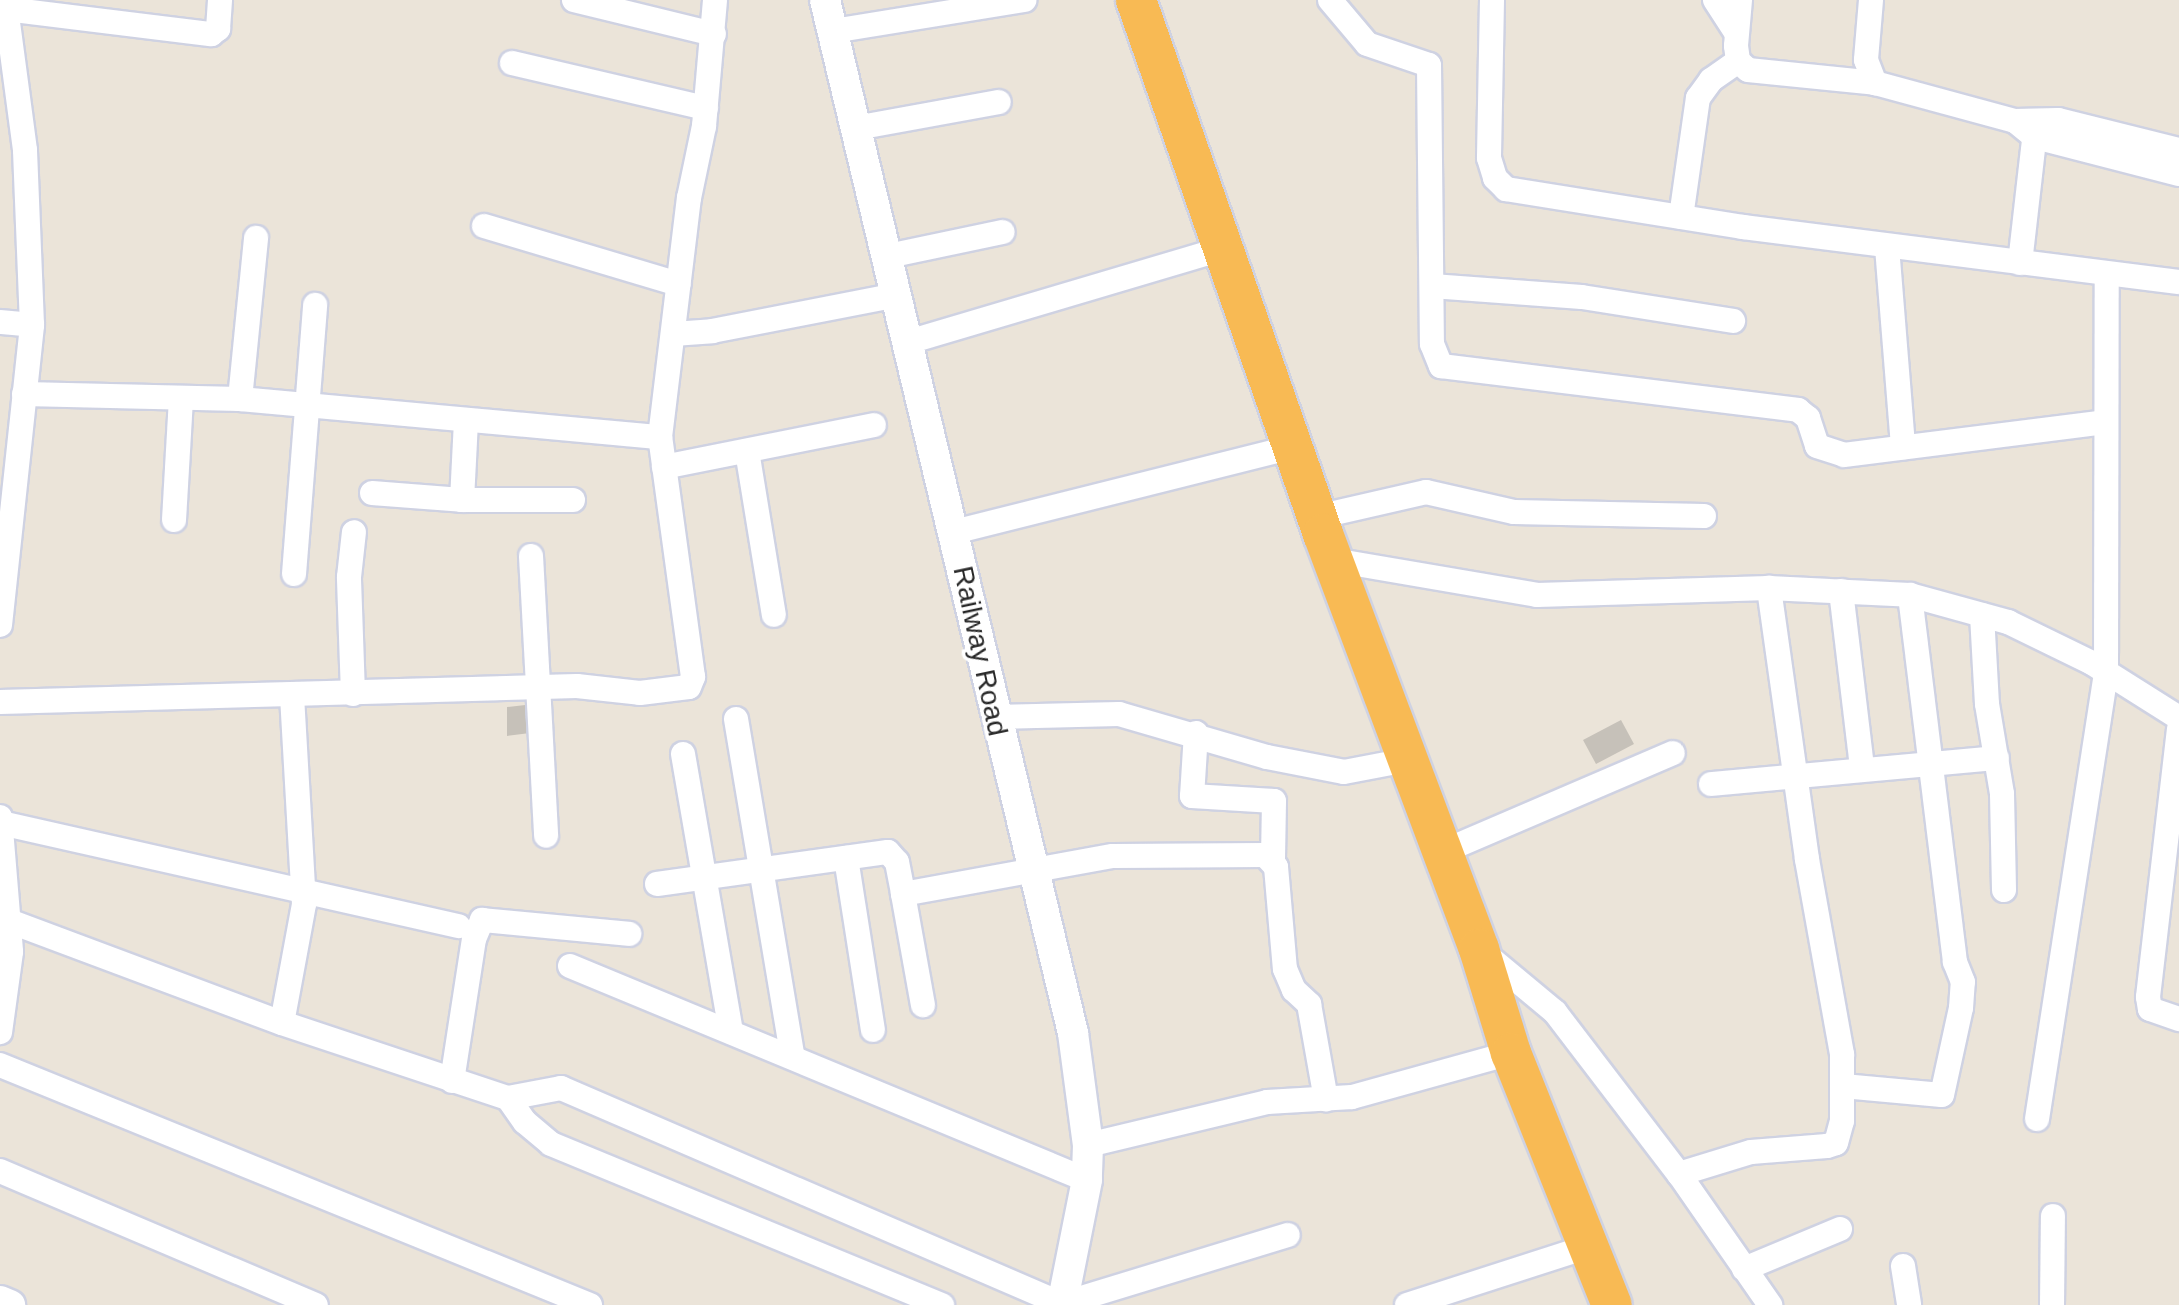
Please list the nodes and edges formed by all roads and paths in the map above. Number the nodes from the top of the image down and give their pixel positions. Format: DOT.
graph roads {
  1 [pos="220,0"];
  2 [pos="574,0"];
  3 [pos="715,0"];
  4 [pos="825,0"];
  5 [pos="1025,0"];
  6 [pos="1330,0"];
  7 [pos="1492,0"];
  8 [pos="1715,0"];
  9 [pos="1740,0"];
  10 [pos="1871,0"];
  11 [pos="1142,2"];
  12 [pos="6,5"];
  13 [pos="833,31"];
  14 [pos="1736,32"];
  15 [pos="714,34"];
  16 [pos="1738,61"];
  17 [pos="512,63"];
  18 [pos="1875,83"];
  19 [pos="999,102"];
  20 [pos="706,108"];
  21 [pos="2029,125"];
  22 [pos="856,128"];
  23 [pos="2179,150"];
  24 [pos="2179,174"];
  25 [pos="1681,217"];
  26 [pos="484,226"];
  27 [pos="1003,232"];
  28 [pos="256,238"];
  29 [pos="1887,247"];
  30 [pos="1225,248"];
  31 [pos="888,256"];
  32 [pos="2020,263"];
  33 [pos="2107,274"];
  34 [pos="2179,282"];
  35 [pos="679,284"];
  36 [pos="1432,286"];
  37 [pos="897,295"];
  38 [pos="315,305"];
  39 [pos="1733,321"];
  40 [pos="0,322"];
  41 [pos="32,325"];
  42 [pos="673,334"];
  43 [pos="908,342"];
  44 [pos="24,394"];
  45 [pos="181,398"];
  46 [pos="240,399"];
  47 [pos="306,404"];
  48 [pos="466,420"];
  49 [pos="2105,422"];
  50 [pos="874,425"];
  51 [pos="660,437"];
  52 [pos="1293,447"];
  53 [pos="1903,447"];
  54 [pos="747,451"];
  55 [pos="664,467"];
  56 [pos="372,493"];
  57 [pos="462,500"];
  58 [pos="573,500"];
  59 [pos="1704,516"];
  60 [pos="1317,517"];
  61 [pos="174,520"];
  62 [pos="354,532"];
  63 [pos="954,532"];
  64 [pos="531,556"];
  65 [pos="1333,560"];
  66 [pos="294,574"];
  67 [pos="1769,588"];
  68 [pos="1841,591"];
  69 [pos="1910,595"];
  70 [pos="1,610"];
  71 [pos="774,615"];
  72 [pos="1982,615"];
  73 [pos="2106,675"];
  74 [pos="539,687"];
  75 [pos="353,694"];
  76 [pos="292,697"];
  77 [pos="0,702"];
  78 [pos="995,717"];
  79 [pos="2179,718"];
  80 [pos="736,719"];
  81 [pos="2179,729"];
  82 [pos="1196,733"];
  83 [pos="1673,753"];
  84 [pos="683,754"];
  85 [pos="1997,758"];
  86 [pos="1407,760"];
  87 [pos="1931,760"];
  88 [pos="1862,767"];
  89 [pos="1795,773"];
  90 [pos="1711,784"];
  91 [pos="0,820"];
  92 [pos="546,836"];
  93 [pos="1442,852"];
  94 [pos="846,858"];
  95 [pos="1273,859"];
  96 [pos="1029,870"];
  97 [pos="760,873"];
  98 [pos="704,880"];
  99 [pos="657,884"];
  100 [pos="304,889"];
  101 [pos="2004,890"];
  102 [pos="903,894"];
  103 [pos="9,921"];
  104 [pos="459,926"];
  105 [pos="629,934"];
  106 [pos="1479,949"];
  107 [pos="570,966"];
  108 [pos="923,1005"];
  109 [pos="2179,1019"];
  110 [pos="282,1023"];
  111 [pos="873,1030"];
  112 [pos="0,1032"];
  113 [pos="731,1032"];
  114 [pos="1511,1053"];
  115 [pos="792,1055"];
  116 [pos="0,1065"];
  117 [pos="452,1081"];
  118 [pos="1843,1086"];
  119 [pos="508,1098"];
  120 [pos="1326,1099"];
  121 [pos="2037,1119"];
  122 [pos="1088,1145"];
  123 [pos="0,1171"];
  124 [pos="1679,1174"];
  125 [pos="1087,1180"];
  126 [pos="2053,1216"];
  127 [pos="1840,1229"];
  128 [pos="1288,1235"];
  129 [pos="1903,1266"];
  130 [pos="1744,1269"];
  131 [pos="1608,1283"];
  132 [pos="0,1301"];
  133 [pos="1062,1304"];
  134 [pos="10,1305"];
  135 [pos="316,1305"];
  136 [pos="590,1305"];
  137 [pos="942,1305"];
  138 [pos="1407,1305"];
  139 [pos="1770,1305"];
  140 [pos="1909,1305"];
  141 [pos="2052,1305"];
  1 -- 12 [label="street"];
  2 -- 15 [label="street"];
  3 -- 15 [label="street"];
  4 -- 13 [label="street, Railway Road"];
  5 -- 13 [label="street"];
  6 -- 36 [label="street"];
  7 -- 25 [label="street"];
  8 -- 14 [label="street"];
  9 -- 14 [label="street"];
  10 -- 18 [label="street"];
  11 -- 30 [label="highway"];
  12 -- 41 [label="street"];
  13 -- 22 [label="street, Railway Road"];
  14 -- 16 [label="street"];
  15 -- 20 [label="street"];
  16 -- 18 [label="street"];
  16 -- 25 [label="street"];
  17 -- 20 [label="street"];
  18 -- 21 [label="street"];
  19 -- 22 [label="street"];
  20 -- 35 [label="street"];
  21 -- 23 [label="street"];
  21 -- 24 [label="street"];
  21 -- 32 [label="street"];
  22 -- 31 [label="street, Railway Road"];
  25 -- 29 [label="street"];
  26 -- 35 [label="street"];
  27 -- 31 [label="street"];
  28 -- 46 [label="street"];
  29 -- 32 [label="street"];
  29 -- 53 [label="street"];
  30 -- 43 [label="street"];
  30 -- 52 [label="highway"];
  31 -- 37 [label="street, Railway Road"];
  32 -- 33 [label="street"];
  33 -- 34 [label="street"];
  33 -- 49 [label="street"];
  35 -- 42 [label="street"];
  36 -- 39 [label="street"];
  36 -- 53 [label="street"];
  37 -- 42 [label="street"];
  37 -- 43 [label="street, Railway Road"];
  38 -- 47 [label="street"];
  40 -- 41 [label="street"];
  41 -- 44 [label="street"];
  42 -- 51 [label="street"];
  43 -- 63 [label="street, Railway Road"];
  44 -- 45 [label="street"];
  44 -- 70 [label="street"];
  45 -- 46 [label="street"];
  45 -- 61 [label="street"];
  46 -- 47 [label="street"];
  47 -- 48 [label="street"];
  47 -- 66 [label="street"];
  48 -- 51 [label="street"];
  48 -- 57 [label="street"];
  49 -- 53 [label="street"];
  49 -- 73 [label="street"];
  50 -- 54 [label="street"];
  51 -- 55 [label="street"];
  52 -- 60 [label="highway"];
  52 -- 63 [label="street"];
  54 -- 55 [label="street"];
  54 -- 71 [label="street"];
  55 -- 74 [label="street"];
  56 -- 57 [label="street"];
  57 -- 58 [label="street"];
  59 -- 60 [label="street"];
  60 -- 65 [label="highway"];
  62 -- 75 [label="street"];
  63 -- 78 [label="street, Railway Road"];
  64 -- 74 [label="street"];
  65 -- 67 [label="street"];
  65 -- 86 [label="highway"];
  67 -- 68 [label="street"];
  67 -- 89 [label="street"];
  68 -- 69 [label="street"];
  68 -- 88 [label="street"];
  69 -- 72 [label="street"];
  69 -- 87 [label="street"];
  72 -- 73 [label="street"];
  72 -- 85 [label="street"];
  73 -- 79 [label="street"];
  73 -- 121 [label="street"];
  74 -- 75 [label="street"];
  74 -- 92 [label="street"];
  75 -- 76 [label="street"];
  76 -- 77 [label="street"];
  76 -- 100 [label="street"];
  78 -- 82 [label="street"];
  78 -- 96 [label="street, Railway Road"];
  80 -- 97 [label="street"];
  81 -- 109 [label="street"];
  82 -- 86 [label="street"];
  82 -- 95 [label="street"];
  83 -- 93 [label="street"];
  84 -- 98 [label="street"];
  85 -- 87 [label="street"];
  85 -- 101 [label="street"];
  86 -- 93 [label="highway"];
  87 -- 88 [label="street"];
  87 -- 118 [label="street"];
  88 -- 89 [label="street"];
  89 -- 90 [label="street"];
  89 -- 118 [label="street"];
  91 -- 100 [label="street"];
  91 -- 103 [label="street"];
  93 -- 106 [label="highway"];
  94 -- 97 [label="street"];
  94 -- 102 [label="street"];
  94 -- 111 [label="street"];
  95 -- 96 [label="street"];
  95 -- 120 [label="street"];
  96 -- 102 [label="street"];
  96 -- 122 [label="street, Railway Road"];
  97 -- 98 [label="street"];
  97 -- 115 [label="street"];
  98 -- 99 [label="street"];
  98 -- 113 [label="street"];
  100 -- 104 [label="street"];
  100 -- 110 [label="street"];
  102 -- 108 [label="street"];
  103 -- 110 [label="street"];
  103 -- 112 [label="street"];
  105 -- 117 [label="street"];
  106 -- 114 [label="highway"];
  106 -- 124 [label="street"];
  107 -- 113 [label="street"];
  110 -- 117 [label="street"];
  113 -- 115 [label="street"];
  114 -- 120 [label="street"];
  114 -- 131 [label="highway"];
  115 -- 125 [label="street"];
  116 -- 136 [label="street"];
  117 -- 119 [label="street"];
  118 -- 124 [label="street"];
  119 -- 133 [label="street"];
  119 -- 137 [label="street"];
  120 -- 122 [label="street"];
  122 -- 125 [label="street, Railway Road"];
  123 -- 135 [label="street"];
  124 -- 130 [label="street"];
  125 -- 133 [label="street, Railway Road"];
  126 -- 141 [label="street"];
  127 -- 130 [label="street"];
  128 -- 133 [label="street"];
  129 -- 140 [label="street"];
  130 -- 139 [label="street"];
  131 -- 138 [label="street"];
  132 -- 134 [label="street"];
}
